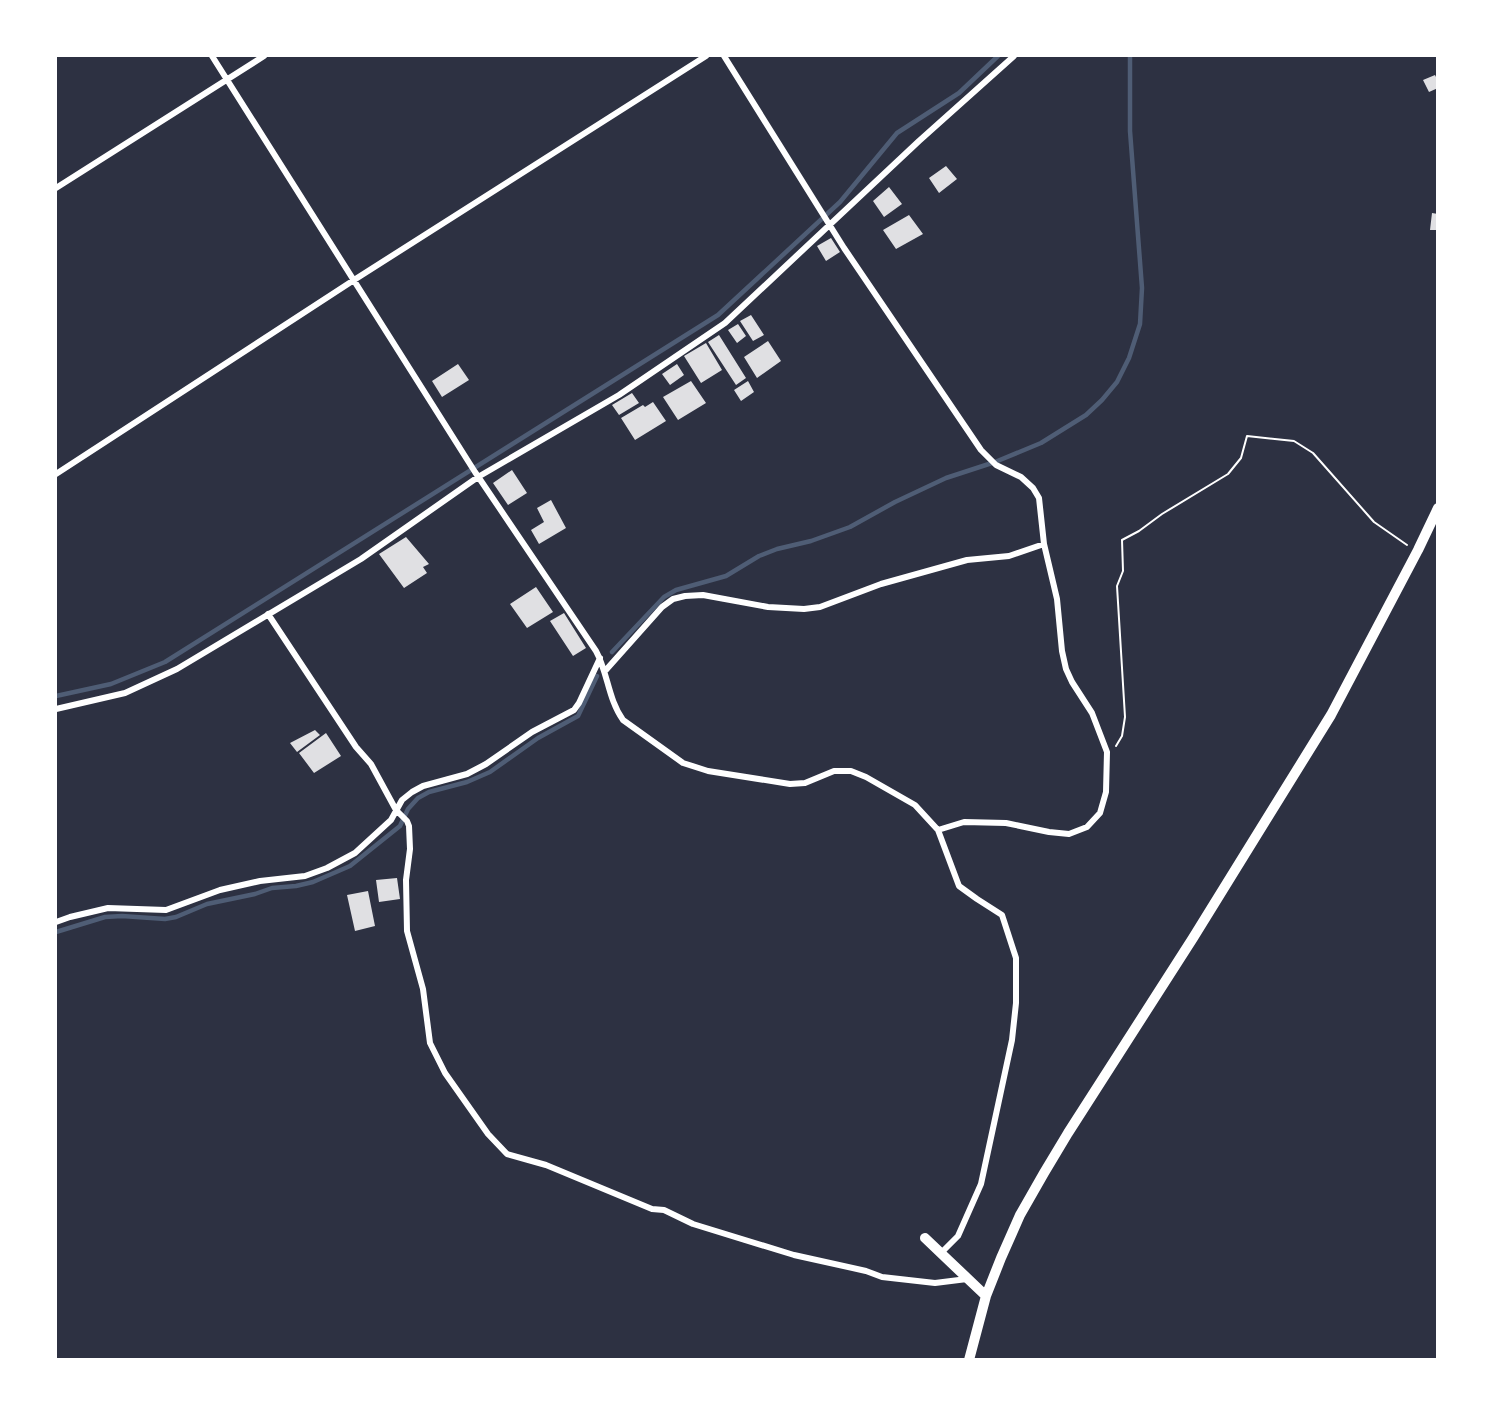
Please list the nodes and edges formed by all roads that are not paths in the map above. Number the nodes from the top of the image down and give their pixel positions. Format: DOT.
graph roads {
  1 [pos="212,56"];
  2 [pos="264,56"];
  3 [pos="706,56"];
  4 [pos="724,56"];
  5 [pos="1014,56"];
  6 [pos="226,79"];
  7 [pos="56,188"];
  8 [pos="829,223"];
  9 [pos="354,280"];
  10 [pos="56,474"];
  11 [pos="476,474"];
  12 [pos="1437,508"];
  13 [pos="1044,544"];
  14 [pos="268,614"];
  15 [pos="600,658"];
  16 [pos="605,671"];
  17 [pos="56,709"];
  18 [pos="398,813"];
  19 [pos="938,830"];
  20 [pos="56,922"];
  21 [pos="925,1238"];
  22 [pos="940,1253"];
  23 [pos="968,1279"];
  24 [pos="986,1296"];
  25 [pos="969,1359"];
  1 -- 6 [label="street"];
  2 -- 6 [label="street"];
  3 -- 9 [label="street"];
  4 -- 8 [label="street"];
  5 -- 8 [label="street"];
  6 -- 7 [label="street"];
  6 -- 9 [label="street"];
  8 -- 11 [label="street"];
  8 -- 13 [label="street"];
  9 -- 10 [label="street"];
  9 -- 11 [label="street"];
  11 -- 14 [label="street"];
  11 -- 15 [label="street"];
  12 -- 24 [label="street"];
  13 -- 16 [label="street"];
  13 -- 19 [label="street"];
  14 -- 17 [label="street"];
  14 -- 18 [label="street"];
  15 -- 16 [label="street"];
  15 -- 18 [label="street"];
  16 -- 19 [label="street"];
  18 -- 20 [label="street"];
  18 -- 23 [label="street"];
  19 -- 22 [label="street"];
  21 -- 22 [label="street"];
  22 -- 23 [label="street"];
  23 -- 24 [label="street"];
  24 -- 25 [label="street"];
}
